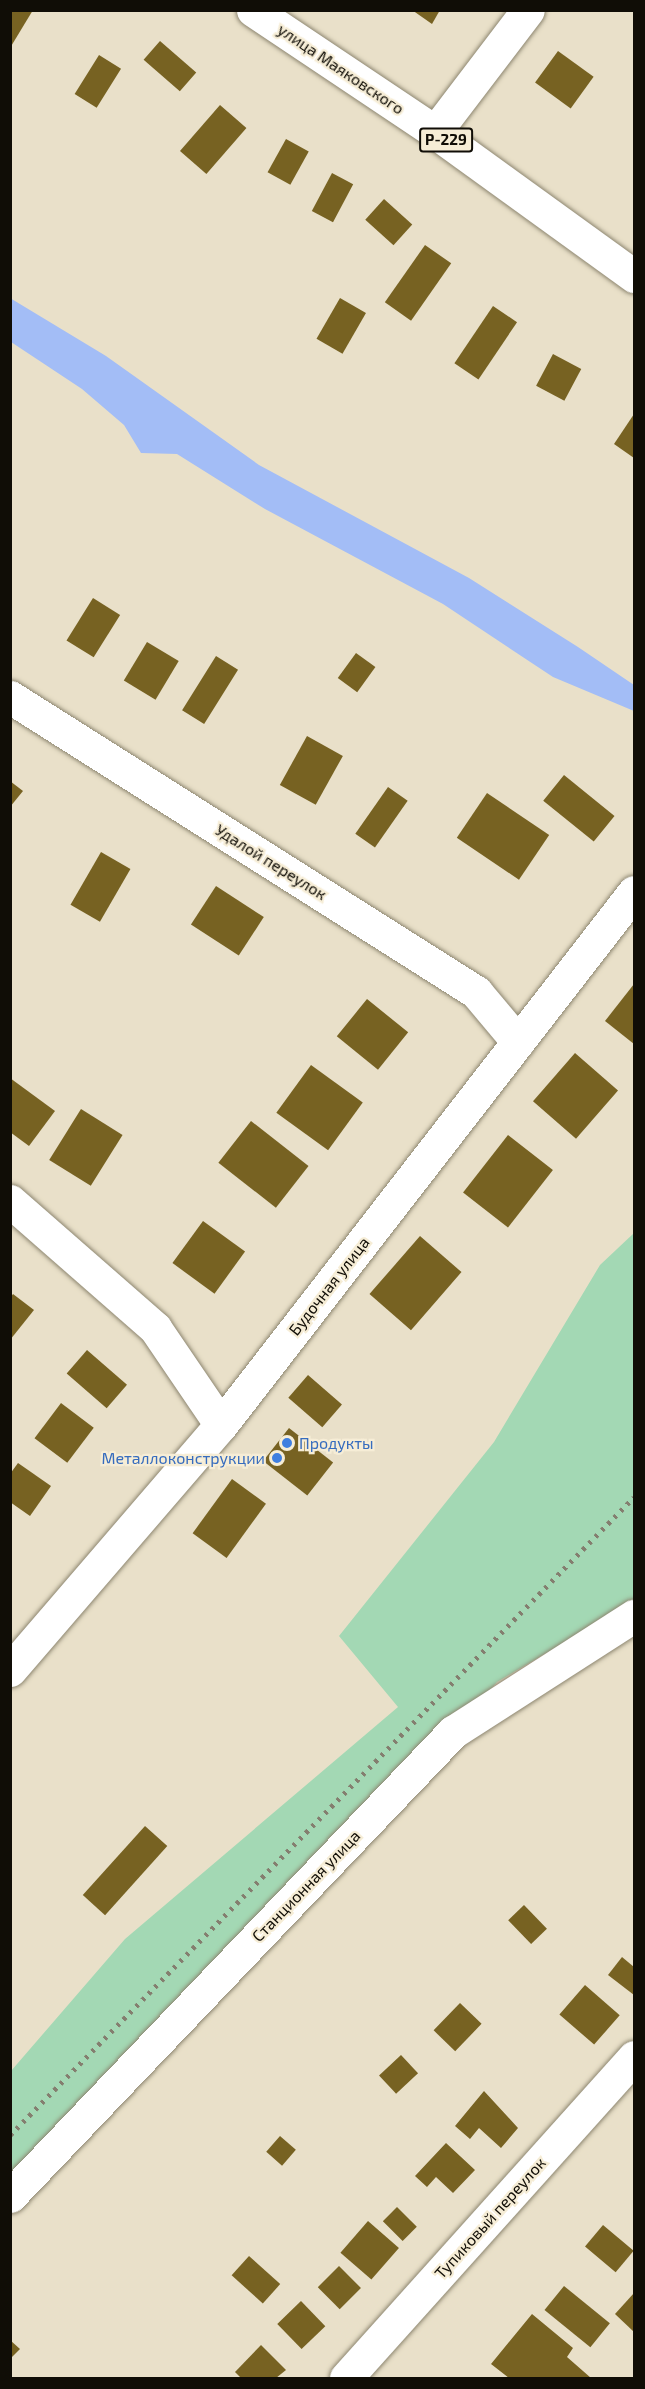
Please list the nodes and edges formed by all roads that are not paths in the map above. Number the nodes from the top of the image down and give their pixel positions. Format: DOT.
graph roads {
  1 [pos="253,10"];
  2 [pos="528,10"];
  3 [pos="435,132"];
  4 [pos="634,276"];
  5 [pos="10,697"];
  6 [pos="634,892"];
  7 [pos="518,1042"];
  8 [pos="10,1201"];
  9 [pos="221,1425"];
  10 [pos="634,1616"];
  11 [pos="10,1670"];
  12 [pos="634,2057"];
  13 [pos="10,2196"];
  14 [pos="346,2379"];
  1 -- 3 [label="street, улица Маяковского / Р-229"];
  2 -- 3 [label="street"];
  3 -- 4 [label="street, улица Маяковского / Р-229"];
  5 -- 7 [label="street, Удалой переулок"];
  6 -- 7 [label="street, Будочная улица"];
  7 -- 9 [label="street, Будочная улица"];
  8 -- 9 [label="street"];
  9 -- 11 [label="street, Будочная улица"];
  10 -- 13 [label="street, Станционная улица"];
  12 -- 14 [label="street, Тупиковый переулок"];
}
